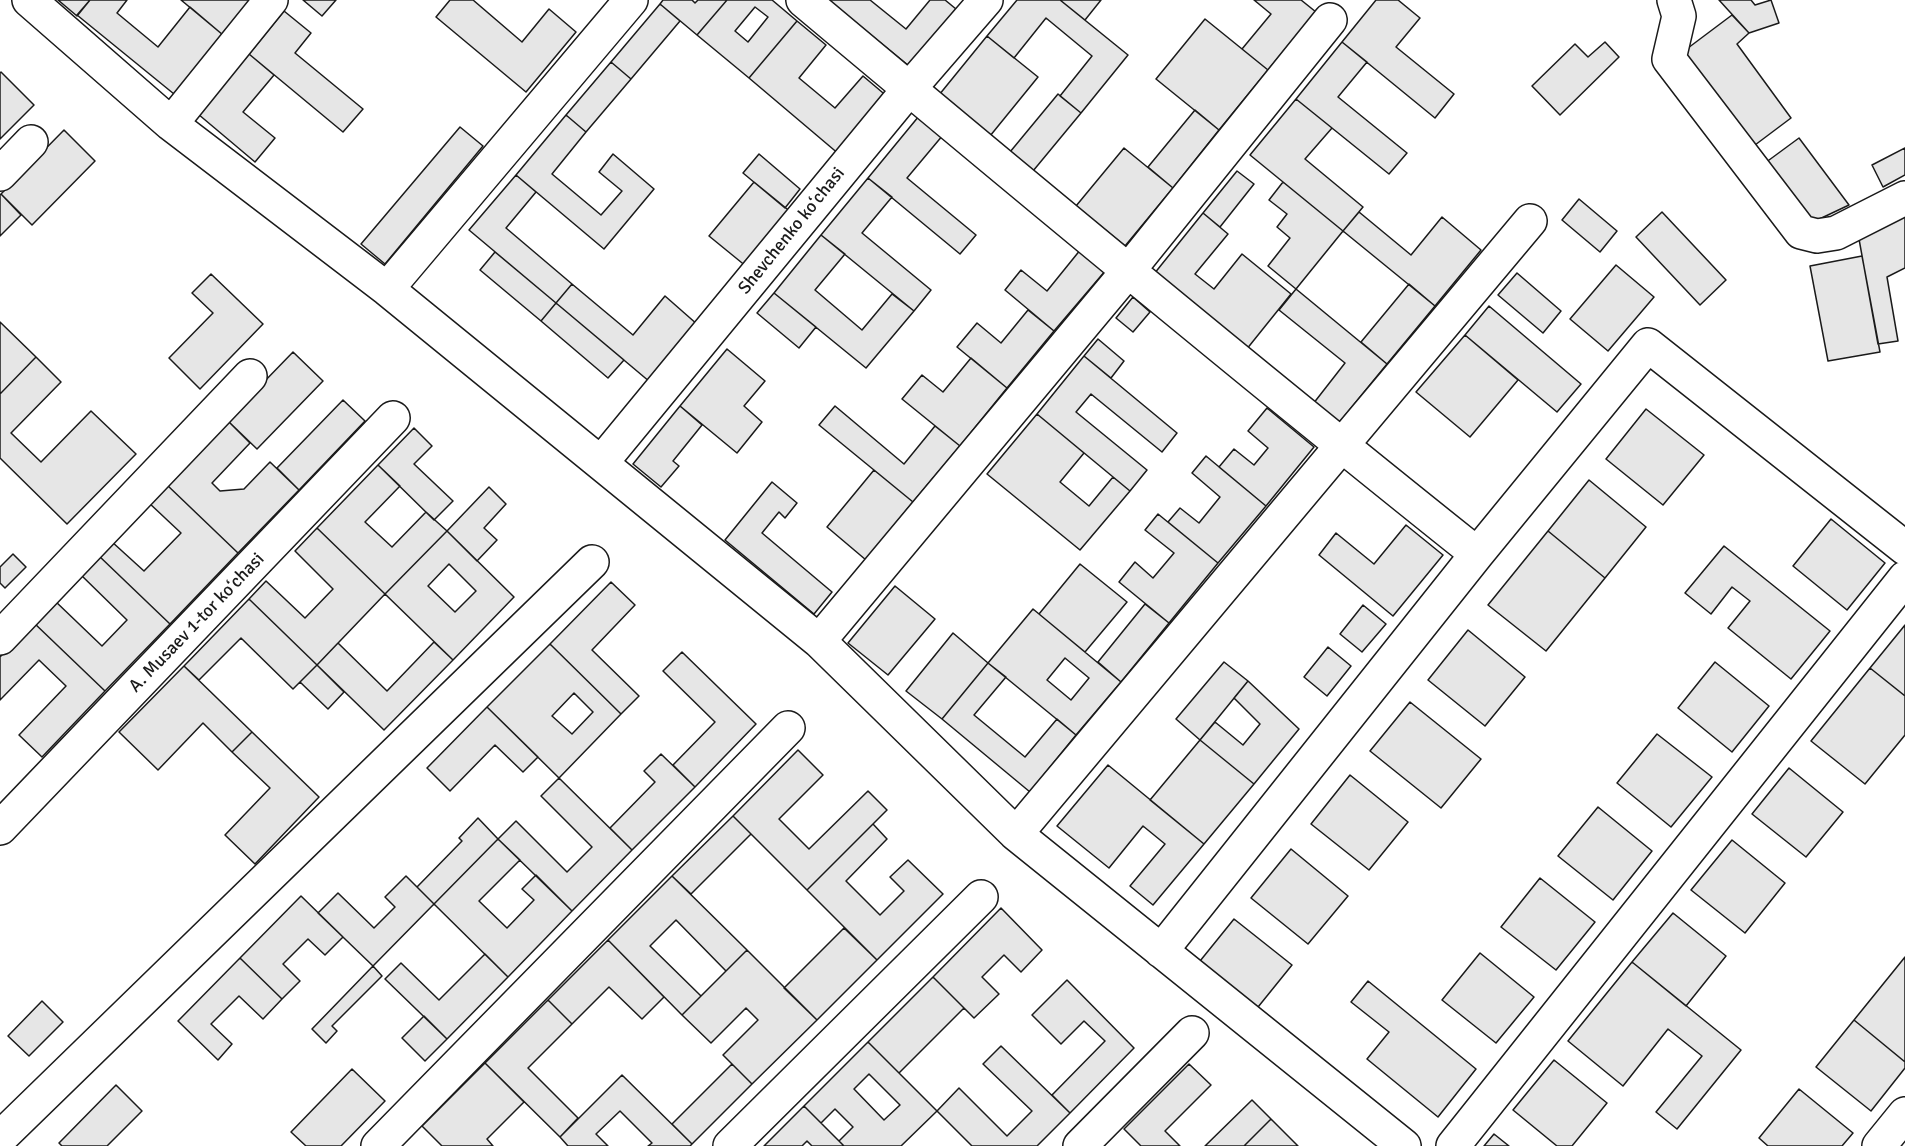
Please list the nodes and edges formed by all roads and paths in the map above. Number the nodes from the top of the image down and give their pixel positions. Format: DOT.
graph roads {
  1 [pos="29,0"];
  2 [pos="271,0"];
  3 [pos="631,0"];
  4 [pos="803,0"];
  5 [pos="986,0"];
  6 [pos="1674,0"];
  7 [pos="1330,20"];
  8 [pos="909,89"];
  9 [pos="171,123"];
  10 [pos="31,142"];
  11 [pos="0,174"];
  12 [pos="1905,198"];
  13 [pos="1530,221"];
  14 [pos="1128,271"];
  15 [pos="387,289"];
  16 [pos="250,376"];
  17 [pos="393,418"];
  18 [pos="1341,446"];
  19 [pos="601,463"];
  20 [pos="1905,548"];
  21 [pos="1477,554"];
  22 [pos="592,562"];
  23 [pos="1905,578"];
  24 [pos="0,638"];
  25 [pos="819,641"];
  26 [pos="788,728"];
  27 [pos="0,828"];
  28 [pos="1016,834"];
  29 [pos="981,897"];
  30 [pos="1161,951"];
  31 [pos="1192,1034"];
  32 [pos="1905,1114"];
  33 [pos="0,1138"];
  34 [pos="378,1146"];
  35 [pos="730,1146"];
  36 [pos="1080,1146"];
  37 [pos="1404,1146"];
  38 [pos="1453,1146"];
  39 [pos="1879,1146"];
  1 -- 9 [label="street"];
  2 -- 9 [label="street"];
  3 -- 15 [label="street"];
  4 -- 8 [label="street"];
  5 -- 8 [label="street, Shevchenko koʻchasi"];
  6 -- 12 [label="street"];
  7 -- 14 [label="street"];
  8 -- 14 [label="street"];
  8 -- 19 [label="street, Shevchenko koʻchasi"];
  9 -- 15 [label="street"];
  10 -- 11 [label="street"];
  13 -- 18 [label="street"];
  14 -- 18 [label="street"];
  14 -- 25 [label="street"];
  15 -- 19 [label="street"];
  16 -- 24 [label="street"];
  17 -- 27 [label="street, A. Musaev 1-tor koʻchasi"];
  18 -- 21 [label="street"];
  18 -- 28 [label="street"];
  19 -- 25 [label="street"];
  20 -- 21 [label="street"];
  21 -- 30 [label="street"];
  22 -- 33 [label="street"];
  23 -- 38 [label="street"];
  25 -- 28 [label="street"];
  26 -- 34 [label="street"];
  28 -- 30 [label="street"];
  29 -- 35 [label="street"];
  30 -- 37 [label="street"];
  31 -- 36 [label="street"];
  32 -- 39 [label="street"];
}
